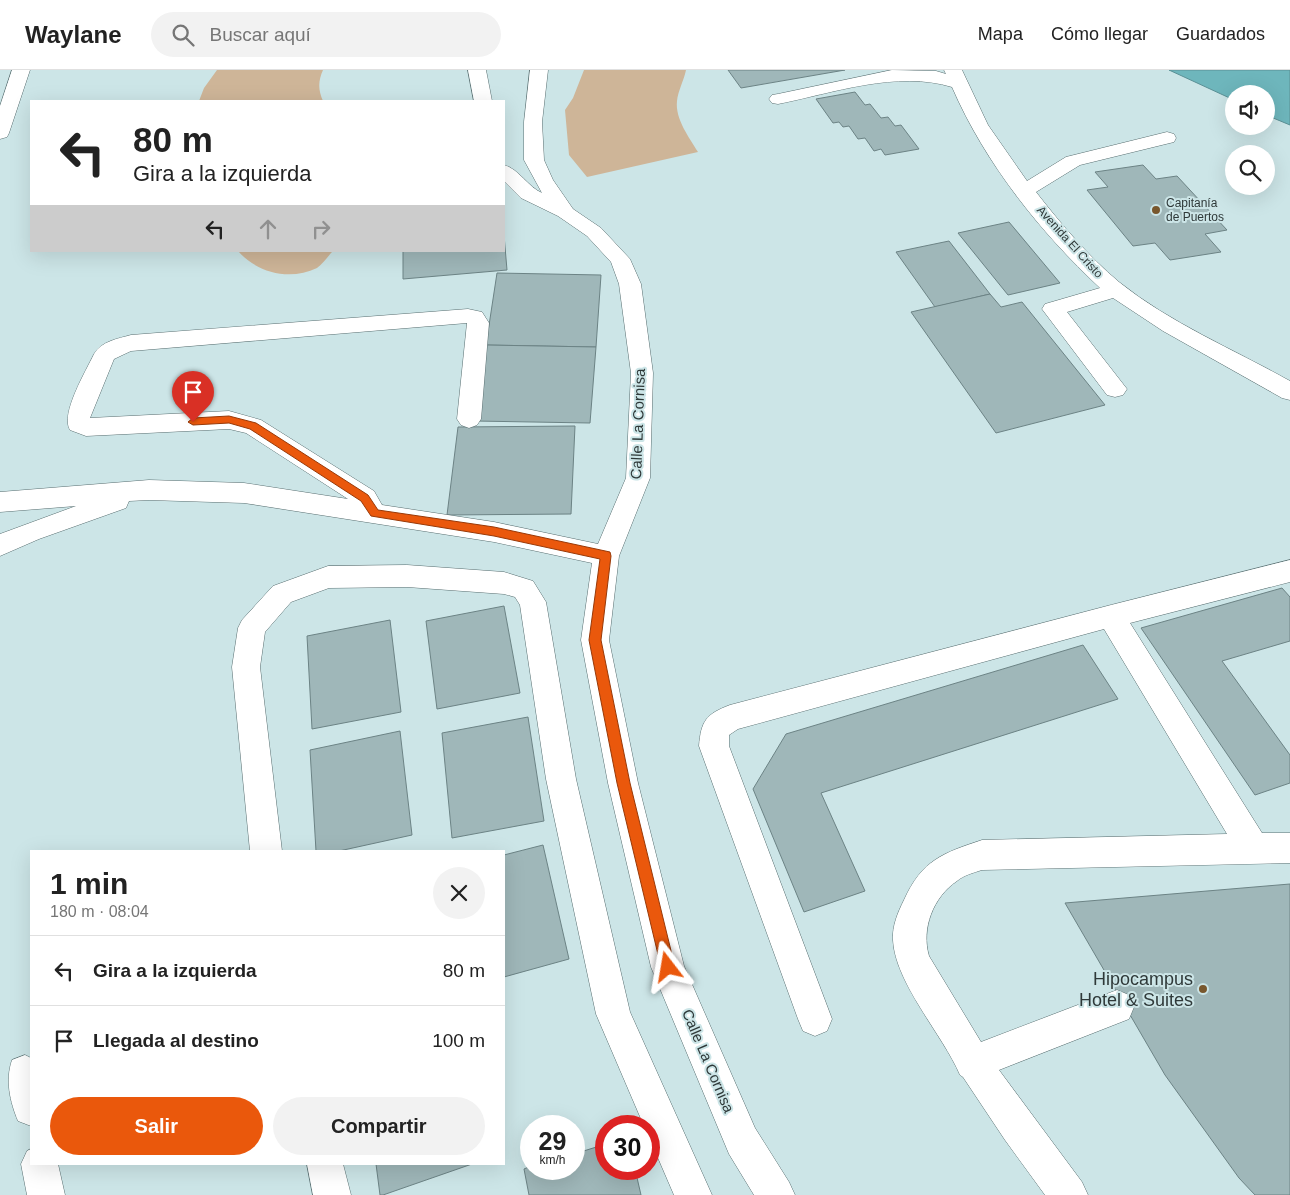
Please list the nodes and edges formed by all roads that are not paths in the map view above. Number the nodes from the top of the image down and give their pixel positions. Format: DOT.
graph roads {
  1 [pos="21,70"];
  2 [pos="477,70"];
  3 [pos="539,70"];
  4 [pos="957,77"];
  5 [pos="778,99"];
  6 [pos="483,100"];
  7 [pos="0,134"];
  8 [pos="1166,138"];
  9 [pos="505,172"];
  10 [pos="1026,190"];
  11 [pos="566,213"];
  12 [pos="1117,290"];
  13 [pos="1115,389"];
  14 [pos="1290,392"];
  15 [pos="469,420"];
  16 [pos="149,490"];
  17 [pos="0,502"];
  18 [pos="374,514"];
  19 [pos="0,546"];
  20 [pos="606,556"];
  21 [pos="1290,571"];
  22 [pos="1111,616"];
  23 [pos="1253,848"];
  24 [pos="1290,848"];
  25 [pos="266,850"];
  26 [pos="1117,1006"];
  27 [pos="815,1020"];
  28 [pos="972,1063"];
  29 [pos="25,1073"];
  30 [pos="30,1102"];
  31 [pos="40,1165"];
  32 [pos="325,1165"];
  33 [pos="46,1195"];
  34 [pos="332,1195"];
  35 [pos="693,1195"];
  36 [pos="776,1195"];
  37 [pos="1069,1195"];
  1 -- 7 [label="street"];
  2 -- 6 [label="street"];
  3 -- 11 [label="street, Calle La Cornisa"];
  4 -- 5 [label="street"];
  4 -- 10 [label="street, Avenida El Cristo"];
  8 -- 10 [label="street"];
  9 -- 11 [label="street"];
  10 -- 12 [label="street, Avenida El Cristo"];
  11 -- 20 [label="street, Calle La Cornisa"];
  12 -- 13 [label="street"];
  12 -- 14 [label="street, Avenida El Cristo"];
  15 -- 18 [label="street"];
  16 -- 17 [label="street"];
  16 -- 18 [label="street"];
  16 -- 19 [label="street"];
  18 -- 20 [label="street"];
  20 -- 36 [label="street, Calle La Cornisa"];
  21 -- 22 [label="street"];
  22 -- 23 [label="street"];
  22 -- 27 [label="street"];
  23 -- 24 [label="street"];
  23 -- 28 [label="street"];
  25 -- 35 [label="street"];
  26 -- 28 [label="street"];
  28 -- 37 [label="street"];
  29 -- 30 [label="street"];
  31 -- 33 [label="street"];
  32 -- 34 [label="street"];
}
